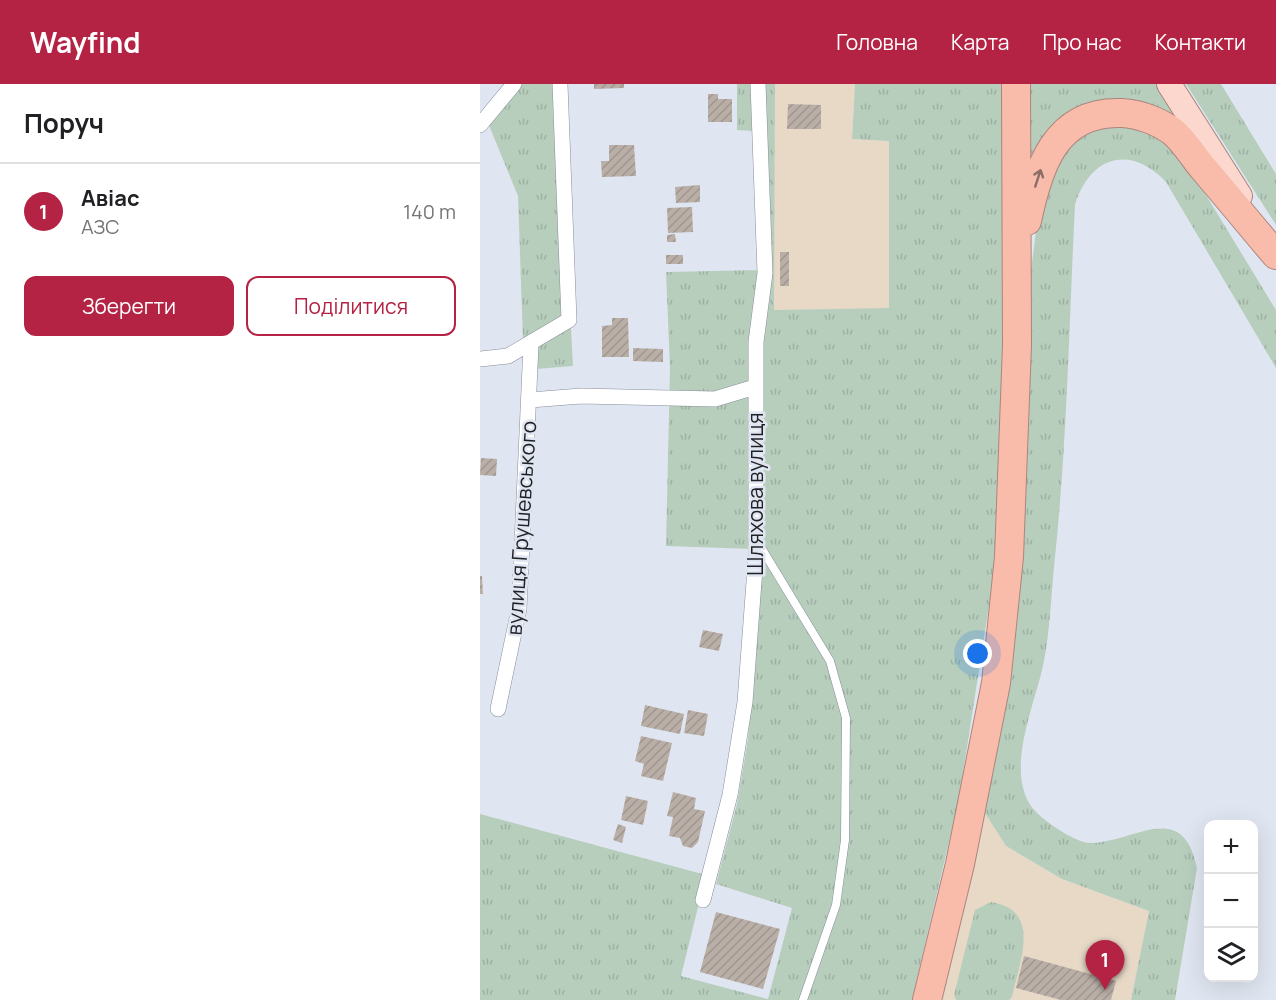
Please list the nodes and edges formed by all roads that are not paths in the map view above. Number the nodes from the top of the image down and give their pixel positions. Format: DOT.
graph roads {
  1 [pos="514,84"];
  2 [pos="560,84"];
  3 [pos="758,84"];
  4 [pos="1016,84"];
  5 [pos="1169,84"];
  6 [pos="480,125"];
  7 [pos="1276,255"];
  8 [pos="1016,276"];
  9 [pos="531,345"];
  10 [pos="480,359"];
  11 [pos="755,387"];
  12 [pos="530,400"];
  13 [pos="755,537"];
  14 [pos="498,709"];
  15 [pos="703,900"];
  16 [pos="803,1000"];
  17 [pos="927,1000"];
  1 -- 6 [label="street"];
  2 -- 9 [label="street"];
  3 -- 11 [label="street, Шляхова вулиця"];
  4 -- 8 [label="highway"];
  5 -- 7 [label="main road"];
  8 -- 7 [label="highway, one-way"];
  8 -- 17 [label="highway"];
  9 -- 10 [label="street"];
  9 -- 12 [label="street, вулиця Грушевського"];
  11 -- 12 [label="street"];
  11 -- 13 [label="street, Шляхова вулиця"];
  12 -- 14 [label="street, вулиця Грушевського"];
  13 -- 15 [label="street, Шляхова вулиця"];
  13 -- 16 [label="lane"];
}
